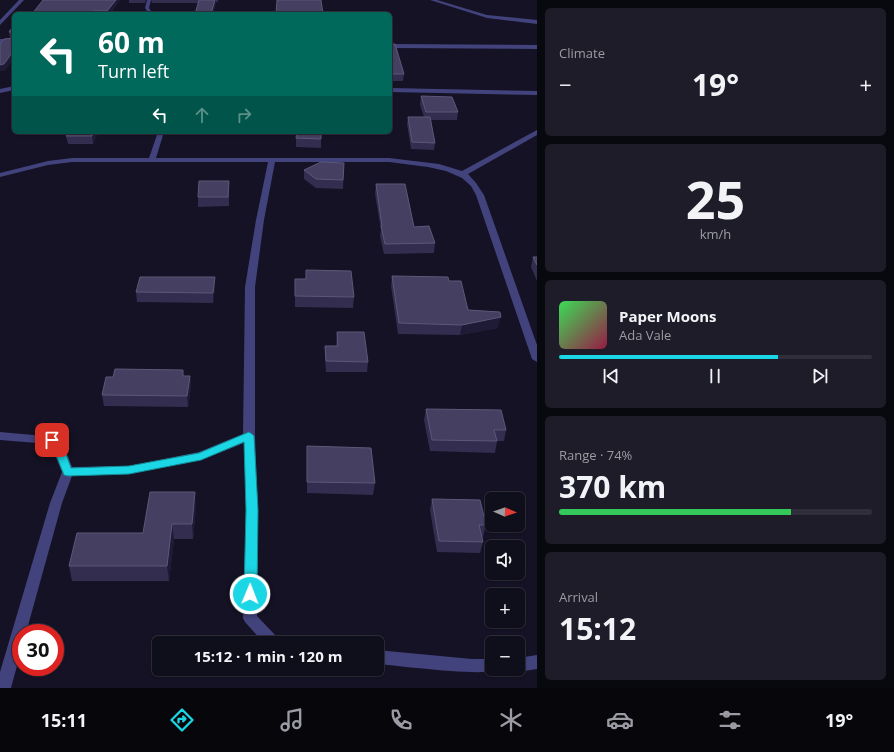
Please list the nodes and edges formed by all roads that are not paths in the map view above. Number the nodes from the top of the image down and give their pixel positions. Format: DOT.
graph roads {
  1 [pos="22,0"];
  2 [pos="149,0"];
  3 [pos="432,0"];
  4 [pos="150,12"];
  5 [pos="537,22"];
  6 [pos="0,23"];
  7 [pos="0,40"];
  8 [pos="12,41"];
  9 [pos="392,46"];
  10 [pos="537,47"];
  11 [pos="12,88"];
  12 [pos="392,90"];
  13 [pos="0,91"];
  14 [pos="537,93"];
  15 [pos="537,132"];
  16 [pos="160,134"];
  17 [pos="152,159"];
  18 [pos="272,160"];
  19 [pos="463,174"];
  20 [pos="0,175"];
  21 [pos="533,339"];
  22 [pos="537,359"];
  23 [pos="0,436"];
  24 [pos="249,436"];
  25 [pos="68,472"];
  26 [pos="267,636"];
  27 [pos="384,658"];
  28 [pos="537,662"];
  29 [pos="525,664"];
  30 [pos="485,666"];
  31 [pos="3,688"];
  1 -- 6 [label="street"];
  2 -- 4 [label="street"];
  3 -- 5 [label="street"];
  7 -- 8 [label="street"];
  9 -- 10 [label="street"];
  11 -- 13 [label="street"];
  12 -- 14 [label="street"];
  15 -- 19 [label="street"];
  16 -- 17 [label="street"];
  17 -- 18 [label="street"];
  17 -- 20 [label="street"];
  18 -- 19 [label="street"];
  18 -- 24 [label="street"];
  19 -- 21 [label="street"];
  21 -- 22 [label="street"];
  23 -- 25 [label="street"];
  24 -- 25 [label="street"];
  24 -- 26 [label="street"];
  25 -- 31 [label="street"];
  27 -- 30 [label="street"];
  28 -- 29 [label="street"];
}
